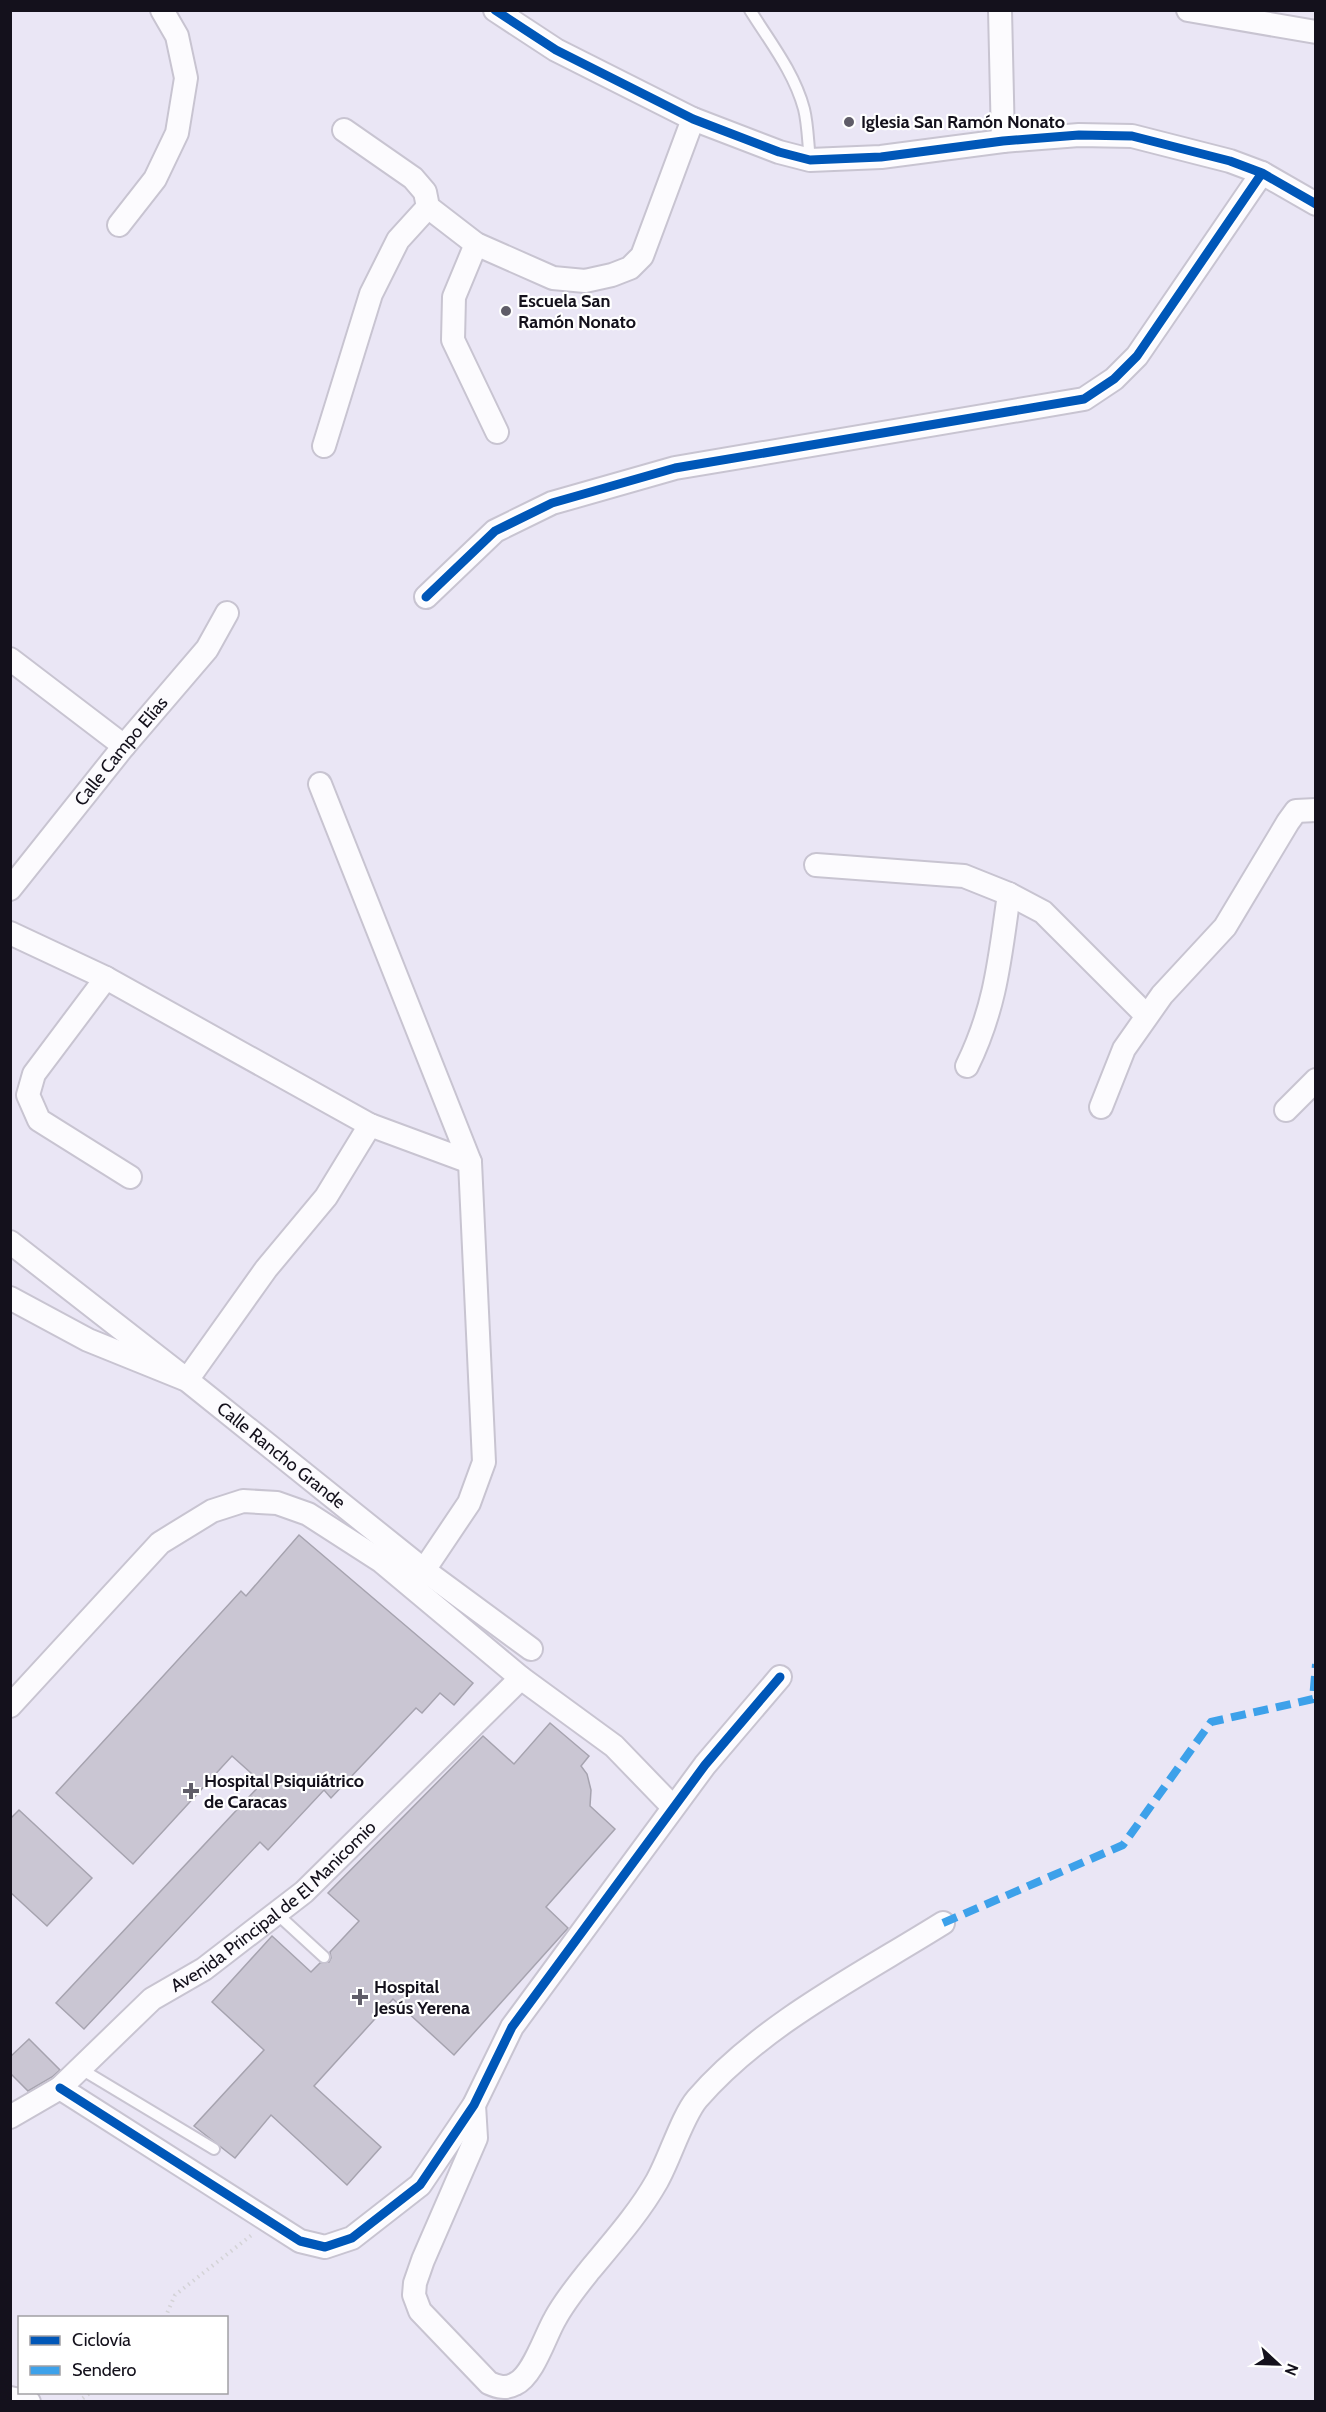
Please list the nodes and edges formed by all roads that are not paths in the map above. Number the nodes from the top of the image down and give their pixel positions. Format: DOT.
graph roads {
  1 [pos="162,10"];
  2 [pos="495,10"];
  3 [pos="750,10"];
  4 [pos="1000,10"];
  5 [pos="1188,10"];
  6 [pos="1316,32"];
  7 [pos="693,119"];
  8 [pos="344,130"];
  9 [pos="1002,141"];
  10 [pos="810,160"];
  11 [pos="1262,173"];
  12 [pos="1316,204"];
  13 [pos="428,207"];
  14 [pos="118,225"];
  15 [pos="476,244"];
  16 [pos="497,432"];
  17 [pos="324,446"];
  18 [pos="426,597"];
  19 [pos="227,613"];
  20 [pos="10,659"];
  21 [pos="124,746"];
  22 [pos="320,784"];
  23 [pos="1316,810"];
  24 [pos="816,865"];
  25 [pos="10,889"];
  26 [pos="1009,894"];
  27 [pos="10,933"];
  28 [pos="106,978"];
  29 [pos="1146,1015"];
  30 [pos="967,1066"];
  31 [pos="1316,1080"];
  32 [pos="1101,1107"];
  33 [pos="1286,1110"];
  34 [pos="370,1125"];
  35 [pos="470,1162"];
  36 [pos="130,1177"];
  37 [pos="10,1242"];
  38 [pos="10,1298"];
  39 [pos="187,1380"];
  40 [pos="424,1569"];
  41 [pos="531,1649"];
  42 [pos="780,1677"];
  43 [pos="521,1678"];
  44 [pos="10,1706"];
  45 [pos="673,1807"];
  46 [pos="276,1913"];
  47 [pos="943,1923"];
  48 [pos="324,1957"];
  49 [pos="81,2069"];
  50 [pos="60,2088"];
  51 [pos="474,2105"];
  52 [pos="10,2117"];
  53 [pos="214,2149"];
  54 [pos="10,2398"];
  55 [pos="29,2402"];
  1 -- 14 [label="street"];
  2 -- 7 [label="street"];
  3 -- 10 [label="lane"];
  4 -- 9 [label="street"];
  5 -- 6 [label="street"];
  7 -- 10 [label="street"];
  7 -- 15 [label="street"];
  8 -- 13 [label="street"];
  9 -- 10 [label="street"];
  9 -- 11 [label="street"];
  11 -- 12 [label="street"];
  11 -- 18 [label="street"];
  13 -- 15 [label="street"];
  13 -- 17 [label="street"];
  15 -- 16 [label="street"];
  19 -- 21 [label="street, Calle Campo Elías"];
  20 -- 21 [label="street"];
  21 -- 25 [label="street, Calle Campo Elías"];
  22 -- 35 [label="street"];
  23 -- 29 [label="street"];
  24 -- 26 [label="street"];
  26 -- 29 [label="street"];
  26 -- 30 [label="street"];
  27 -- 28 [label="street"];
  28 -- 34 [label="street"];
  28 -- 36 [label="street"];
  29 -- 32 [label="street"];
  31 -- 33 [label="street"];
  34 -- 35 [label="street"];
  34 -- 39 [label="street"];
  35 -- 40 [label="street"];
  37 -- 39 [label="street"];
  38 -- 39 [label="street, Calle Rancho Grande"];
  39 -- 40 [label="street, Calle Rancho Grande"];
  40 -- 41 [label="street, Calle Rancho Grande"];
  42 -- 45 [label="street"];
  43 -- 44 [label="street"];
  43 -- 45 [label="street"];
  43 -- 46 [label="street, Avenida Principal de El Manicomio"];
  45 -- 51 [label="street"];
  46 -- 48 [label="lane"];
  46 -- 49 [label="street, Avenida Principal de El Manicomio"];
  47 -- 51 [label="street"];
  49 -- 50 [label="street, Avenida Principal de El Manicomio"];
  49 -- 53 [label="lane"];
  50 -- 51 [label="street"];
  50 -- 52 [label="street, Avenida Principal de El Manicomio"];
  54 -- 55 [label="street"];
}
